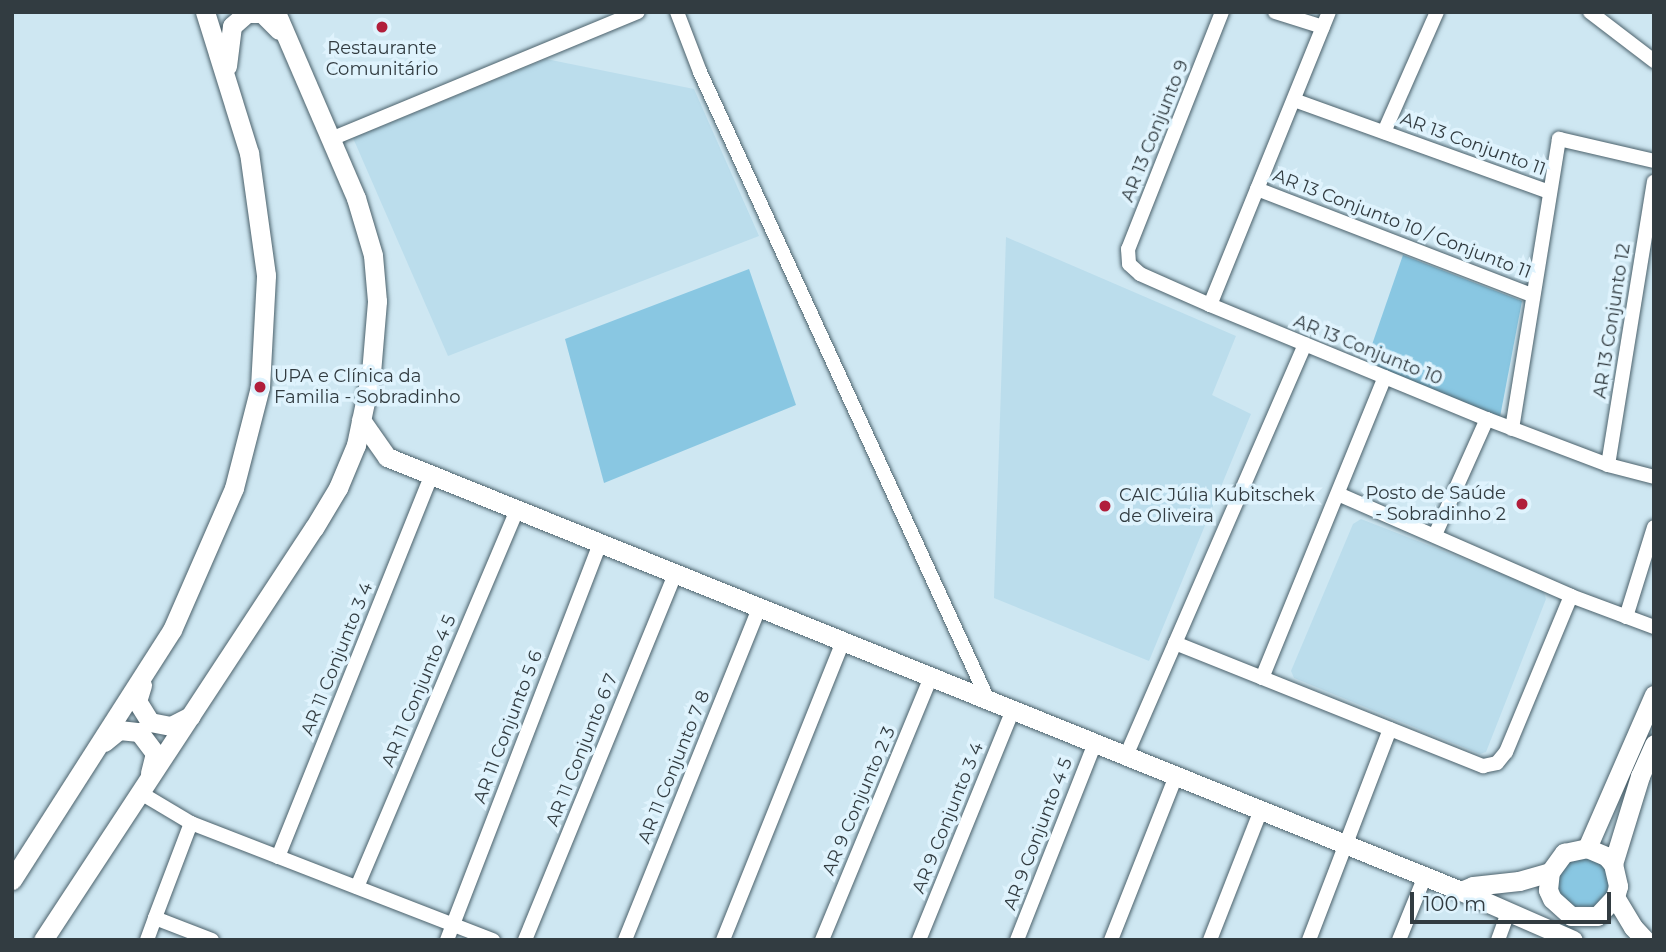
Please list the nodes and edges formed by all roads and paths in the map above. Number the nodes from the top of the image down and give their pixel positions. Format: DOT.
graph roads {
  1 [pos="205,12"];
  2 [pos="276,12"];
  3 [pos="638,12"];
  4 [pos="677,12"];
  5 [pos="1222,12"];
  6 [pos="1275,12"];
  7 [pos="1329,12"];
  8 [pos="1437,12"];
  9 [pos="1590,12"];
  10 [pos="1323,27"];
  11 [pos="287,38"];
  12 [pos="1654,61"];
  13 [pos="226,74"];
  14 [pos="1294,100"];
  15 [pos="1384,132"];
  16 [pos="331,139"];
  17 [pos="1654,161"];
  18 [pos="1654,182"];
  19 [pos="1258,189"];
  20 [pos="1549,192"];
  21 [pos="1129,264"];
  22 [pos="1532,295"];
  23 [pos="1210,305"];
  24 [pos="1305,344"];
  25 [pos="1385,377"];
  26 [pos="1487,419"];
  27 [pos="361,420"];
  28 [pos="1511,429"];
  29 [pos="387,457"];
  30 [pos="1608,465"];
  31 [pos="345,470"];
  32 [pos="431,476"];
  33 [pos="1654,477"];
  34 [pos="1338,494"];
  35 [pos="517,510"];
  36 [pos="1654,527"];
  37 [pos="1435,535"];
  38 [pos="600,544"];
  39 [pos="675,574"];
  40 [pos="1571,596"];
  41 [pos="759,608"];
  42 [pos="1626,617"];
  43 [pos="1654,627"];
  44 [pos="843,642"];
  45 [pos="1175,643"];
  46 [pos="144,677"];
  47 [pos="931,677"];
  48 [pos="1262,678"];
  49 [pos="1654,695"];
  50 [pos="988,700"];
  51 [pos="1013,710"];
  52 [pos="191,716"];
  53 [pos="1390,729"];
  54 [pos="1094,743"];
  55 [pos="1654,744"];
  56 [pos="100,745"];
  57 [pos="1126,756"];
  58 [pos="1175,776"];
  59 [pos="144,785"];
  60 [pos="1261,810"];
  61 [pos="191,823"];
  62 [pos="1346,845"];
  63 [pos="1587,848"];
  64 [pos="278,857"];
  65 [pos="1613,864"];
  66 [pos="1549,872"];
  67 [pos="1425,876"];
  68 [pos="12,880"];
  69 [pos="357,887"];
  70 [pos="1461,891"];
  71 [pos="1615,897"];
  72 [pos="1557,906"];
  73 [pos="1508,912"];
  74 [pos="155,918"];
  75 [pos="1589,918"];
  76 [pos="453,924"];
  77 [pos="1638,936"];
  78 [pos="1564,938"];
  79 [pos="44,939"];
  80 [pos="147,940"];
  81 [pos="212,940"];
  82 [pos="447,940"];
  83 [pos="493,940"];
  84 [pos="525,940"];
  85 [pos="625,940"];
  86 [pos="723,940"];
  87 [pos="822,940"];
  88 [pos="919,940"];
  89 [pos="1017,940"];
  90 [pos="1111,940"];
  91 [pos="1210,940"];
  92 [pos="1309,940"];
  93 [pos="1399,940"];
  94 [pos="1498,940"];
  1 -- 13 [label="main road"];
  2 -- 11 [label="main road"];
  3 -- 16 [label="street"];
  4 -- 50 [label="street"];
  5 -- 21 [label="street, AR 13 Conjunto 9"];
  6 -- 10 [label="street"];
  7 -- 10 [label="street"];
  8 -- 15 [label="street"];
  9 -- 12 [label="street"];
  10 -- 14 [label="street"];
  11 -- 13 [label="main road"];
  11 -- 16 [label="main road"];
  13 -- 46 [label="main road"];
  14 -- 15 [label="street, AR 13 Conjunto 11"];
  14 -- 19 [label="street"];
  15 -- 20 [label="street, AR 13 Conjunto 11"];
  16 -- 27 [label="main road"];
  17 -- 20 [label="street"];
  18 -- 30 [label="street, AR 13 Conjunto 12"];
  19 -- 22 [label="street, AR 13 Conjunto 10 / Conjunto 11"];
  19 -- 23 [label="street"];
  20 -- 22 [label="street"];
  21 -- 23 [label="street, AR 13 Conjunto 10"];
  22 -- 28 [label="street"];
  23 -- 24 [label="street, AR 13 Conjunto 10"];
  24 -- 25 [label="street, AR 13 Conjunto 10"];
  24 -- 45 [label="street"];
  25 -- 26 [label="street, AR 13 Conjunto 10"];
  25 -- 34 [label="street"];
  26 -- 28 [label="street, AR 13 Conjunto 10"];
  26 -- 37 [label="street"];
  27 -- 29 [label="main road"];
  27 -- 31 [label="main road"];
  28 -- 30 [label="street, AR 13 Conjunto 10"];
  29 -- 31 [label="main road"];
  29 -- 32 [label="main road"];
  30 -- 33 [label="street, AR 13 Conjunto 10"];
  31 -- 52 [label="main road"];
  32 -- 35 [label="main road"];
  32 -- 64 [label="street, AR 11 Conjunto 3 4"];
  34 -- 37 [label="street"];
  34 -- 48 [label="street"];
  35 -- 38 [label="main road"];
  35 -- 69 [label="street, AR 11 Conjunto 4 5"];
  36 -- 42 [label="street"];
  37 -- 40 [label="street"];
  38 -- 39 [label="main road"];
  38 -- 76 [label="street, AR 11 Conjunto 5 6"];
  39 -- 41 [label="main road"];
  39 -- 84 [label="street, AR 11 Conjunto 6 7"];
  40 -- 42 [label="street"];
  40 -- 53 [label="street"];
  41 -- 44 [label="main road"];
  41 -- 85 [label="street, AR 11 Conjunto 7 8"];
  42 -- 43 [label="street"];
  44 -- 47 [label="main road"];
  44 -- 86 [label="street"];
  45 -- 48 [label="street"];
  45 -- 57 [label="street"];
  46 -- 52 [label="main road"];
  46 -- 56 [label="main road"];
  47 -- 50 [label="main road"];
  47 -- 87 [label="street, AR 9 Conjunto 2 3"];
  48 -- 53 [label="street"];
  49 -- 63 [label="main road"];
  50 -- 51 [label="main road"];
  51 -- 54 [label="main road"];
  51 -- 88 [label="street, AR 9 Conjunto 3 4"];
  52 -- 59 [label="main road"];
  53 -- 62 [label="street"];
  54 -- 57 [label="main road"];
  54 -- 89 [label="street, AR 9 Conjunto 4 5"];
  55 -- 65 [label="main road"];
  56 -- 59 [label="main road"];
  56 -- 68 [label="main road"];
  57 -- 58 [label="main road"];
  58 -- 60 [label="main road"];
  58 -- 90 [label="street"];
  59 -- 61 [label="street"];
  59 -- 79 [label="main road"];
  60 -- 62 [label="main road"];
  60 -- 91 [label="street"];
  61 -- 64 [label="street"];
  61 -- 74 [label="street"];
  62 -- 67 [label="main road"];
  62 -- 92 [label="street"];
  63 -- 65 [label="main road"];
  63 -- 66 [label="main road"];
  64 -- 69 [label="street"];
  65 -- 71 [label="main road"];
  66 -- 70 [label="main road"];
  66 -- 72 [label="main road"];
  67 -- 70 [label="main road"];
  67 -- 93 [label="street"];
  69 -- 76 [label="street"];
  70 -- 73 [label="main road"];
  71 -- 75 [label="main road"];
  71 -- 77 [label="main road"];
  72 -- 75 [label="main road"];
  72 -- 78 [label="main road"];
  73 -- 78 [label="main road"];
  73 -- 94 [label="street"];
  74 -- 80 [label="street"];
  74 -- 81 [label="street"];
  75 -- 78 [label="main road"];
  76 -- 82 [label="street, AR 11 Conjunto 5 6"];
  76 -- 83 [label="street"];
}
